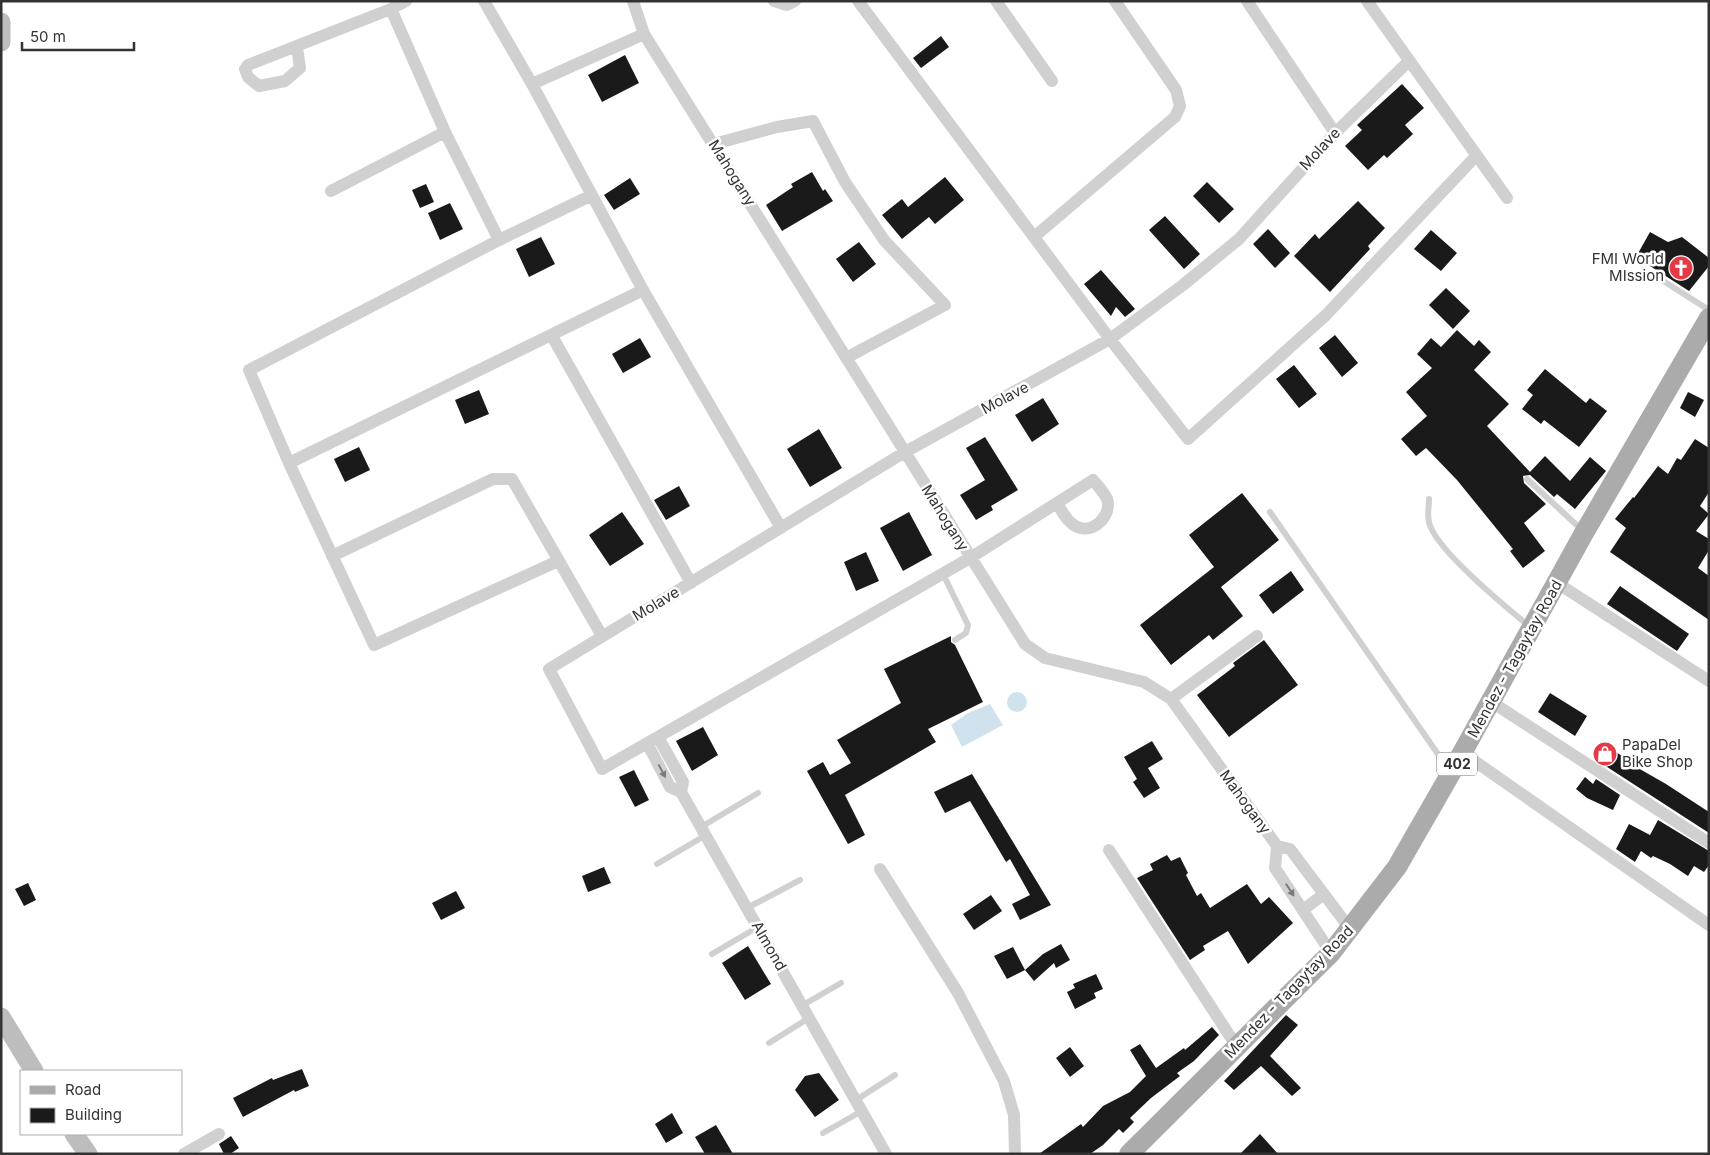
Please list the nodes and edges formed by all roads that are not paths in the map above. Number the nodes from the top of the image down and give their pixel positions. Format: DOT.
graph roads {
  1 [pos="406,1"];
  2 [pos="484,1"];
  3 [pos="633,1"];
  4 [pos="774,1"];
  5 [pos="795,1"];
  6 [pos="858,1"];
  7 [pos="996,1"];
  8 [pos="1115,1"];
  9 [pos="1247,1"];
  10 [pos="1367,1"];
  11 [pos="391,9"];
  12 [pos="1,22"];
  13 [pos="644,34"];
  14 [pos="1,42"];
  15 [pos="297,47"];
  16 [pos="1409,61"];
  17 [pos="1052,81"];
  18 [pos="532,84"];
  19 [pos="445,132"];
  20 [pos="1335,132"];
  21 [pos="714,144"];
  22 [pos="1476,156"];
  23 [pos="330,191"];
  24 [pos="590,196"];
  25 [pos="1507,198"];
  26 [pos="1034,237"];
  27 [pos="499,240"];
  28 [pos="1657,277"];
  29 [pos="643,290"];
  30 [pos="1709,310"];
  31 [pos="1709,318"];
  32 [pos="552,336"];
  33 [pos="1110,338"];
  34 [pos="846,358"];
  35 [pos="904,452"];
  36 [pos="289,463"];
  37 [pos="1528,479"];
  38 [pos="1429,499"];
  39 [pos="1057,503"];
  40 [pos="1270,512"];
  41 [pos="781,528"];
  42 [pos="1584,532"];
  43 [pos="332,556"];
  44 [pos="970,558"];
  45 [pos="558,561"];
  46 [pos="942,574"];
  47 [pos="690,583"];
  48 [pos="1557,583"];
  49 [pos="1532,628"];
  50 [pos="602,636"];
  51 [pos="1256,636"];
  52 [pos="955,640"];
  53 [pos="1709,681"];
  54 [pos="1171,699"];
  55 [pos="1490,701"];
  56 [pos="653,740"];
  57 [pos="1462,753"];
  58 [pos="1452,773"];
  59 [pos="758,793"];
  60 [pos="704,831"];
  61 [pos="1709,843"];
  62 [pos="1277,846"];
  63 [pos="1109,850"];
  64 [pos="656,864"];
  65 [pos="880,868"];
  66 [pos="800,880"];
  67 [pos="1324,894"];
  68 [pos="748,908"];
  69 [pos="1303,910"];
  70 [pos="1709,925"];
  71 [pos="758,927"];
  72 [pos="1351,930"];
  73 [pos="1331,953"];
  74 [pos="712,954"];
  75 [pos="841,983"];
  76 [pos="802,1005"];
  77 [pos="1,1017"];
  78 [pos="809,1018"];
  79 [pos="769,1043"];
  80 [pos="1237,1047"];
  81 [pos="33,1070"];
  82 [pos="894,1075"];
  83 [pos="856,1100"];
  84 [pos="862,1111"];
  85 [pos="823,1133"];
  86 [pos="219,1134"];
  87 [pos="75,1135"];
  88 [pos="88,1154"];
  89 [pos="184,1154"];
  90 [pos="886,1154"];
  91 [pos="1015,1154"];
  92 [pos="1129,1154"];
  1 -- 11 [label="street"];
  2 -- 18 [label="street"];
  3 -- 13 [label="street, Mahogany"];
  4 -- 5 [label="street"];
  6 -- 26 [label="street"];
  7 -- 17 [label="street"];
  8 -- 26 [label="street"];
  9 -- 20 [label="street"];
  10 -- 16 [label="street"];
  11 -- 15 [label="street"];
  11 -- 19 [label="street"];
  12 -- 14 [label="street"];
  13 -- 18 [label="street"];
  13 -- 21 [label="street, Mahogany"];
  16 -- 20 [label="street, Molave"];
  16 -- 22 [label="street"];
  18 -- 24 [label="street"];
  19 -- 23 [label="street"];
  19 -- 27 [label="street"];
  20 -- 33 [label="street, Molave"];
  21 -- 34 [label="street, Mahogany"];
  21 -- 34 [label="street"];
  22 -- 25 [label="street"];
  22 -- 33 [label="street"];
  24 -- 27 [label="street"];
  24 -- 29 [label="street"];
  26 -- 33 [label="street"];
  27 -- 36 [label="street"];
  28 -- 30 [label="lane"];
  29 -- 32 [label="street"];
  29 -- 41 [label="street"];
  31 -- 42 [label="main road, Mendez - Tagaytay Road / 402"];
  32 -- 36 [label="street"];
  32 -- 47 [label="street"];
  33 -- 35 [label="street, Molave"];
  34 -- 35 [label="street, Mahogany"];
  35 -- 41 [label="street, Molave"];
  35 -- 44 [label="street, Mahogany"];
  36 -- 43 [label="street"];
  37 -- 42 [label="lane"];
  38 -- 49 [label="lane"];
  39 -- 44 [label="street"];
  40 -- 58 [label="lane"];
  41 -- 47 [label="street, Molave"];
  42 -- 48 [label="main road, Mendez - Tagaytay Road / 402"];
  43 -- 45 [label="street"];
  43 -- 45 [label="street"];
  44 -- 46 [label="street"];
  44 -- 54 [label="street, Mahogany"];
  45 -- 50 [label="street"];
  46 -- 52 [label="lane"];
  46 -- 56 [label="street"];
  47 -- 50 [label="street, Molave"];
  48 -- 49 [label="main road, Mendez - Tagaytay Road / 402"];
  48 -- 53 [label="street"];
  49 -- 55 [label="main road, Mendez - Tagaytay Road / 402"];
  50 -- 56 [label="street, Molave"];
  51 -- 54 [label="street"];
  54 -- 62 [label="street, Mahogany"];
  55 -- 57 [label="main road, Mendez - Tagaytay Road / 402"];
  55 -- 61 [label="street"];
  56 -- 60 [label="street, Almond"];
  57 -- 58 [label="main road, Mendez - Tagaytay Road / 402"];
  57 -- 70 [label="street"];
  58 -- 72 [label="main road, Mendez - Tagaytay Road / 402"];
  59 -- 60 [label="lane"];
  60 -- 64 [label="lane"];
  60 -- 68 [label="street, Almond"];
  62 -- 67 [label="street, Mahogany"];
  62 -- 69 [label="street, one-way"];
  63 -- 80 [label="street"];
  65 -- 91 [label="street"];
  66 -- 68 [label="lane"];
  67 -- 69 [label="street"];
  67 -- 72 [label="street, Mahogany"];
  68 -- 71 [label="street, Almond"];
  69 -- 73 [label="street"];
  71 -- 74 [label="lane"];
  71 -- 76 [label="street, Almond"];
  72 -- 73 [label="main road, Mendez - Tagaytay Road / 402"];
  73 -- 80 [label="main road, Mendez - Tagaytay Road / 402"];
  75 -- 76 [label="lane"];
  76 -- 78 [label="street, Almond"];
  77 -- 81 [label="street"];
  78 -- 79 [label="lane"];
  78 -- 83 [label="street, Almond"];
  80 -- 92 [label="main road, Mendez - Tagaytay Road / 402"];
  82 -- 83 [label="lane"];
  83 -- 84 [label="street, Almond"];
  84 -- 85 [label="lane"];
  84 -- 90 [label="street, Almond"];
  86 -- 89 [label="street"];
  87 -- 88 [label="street"];
}
